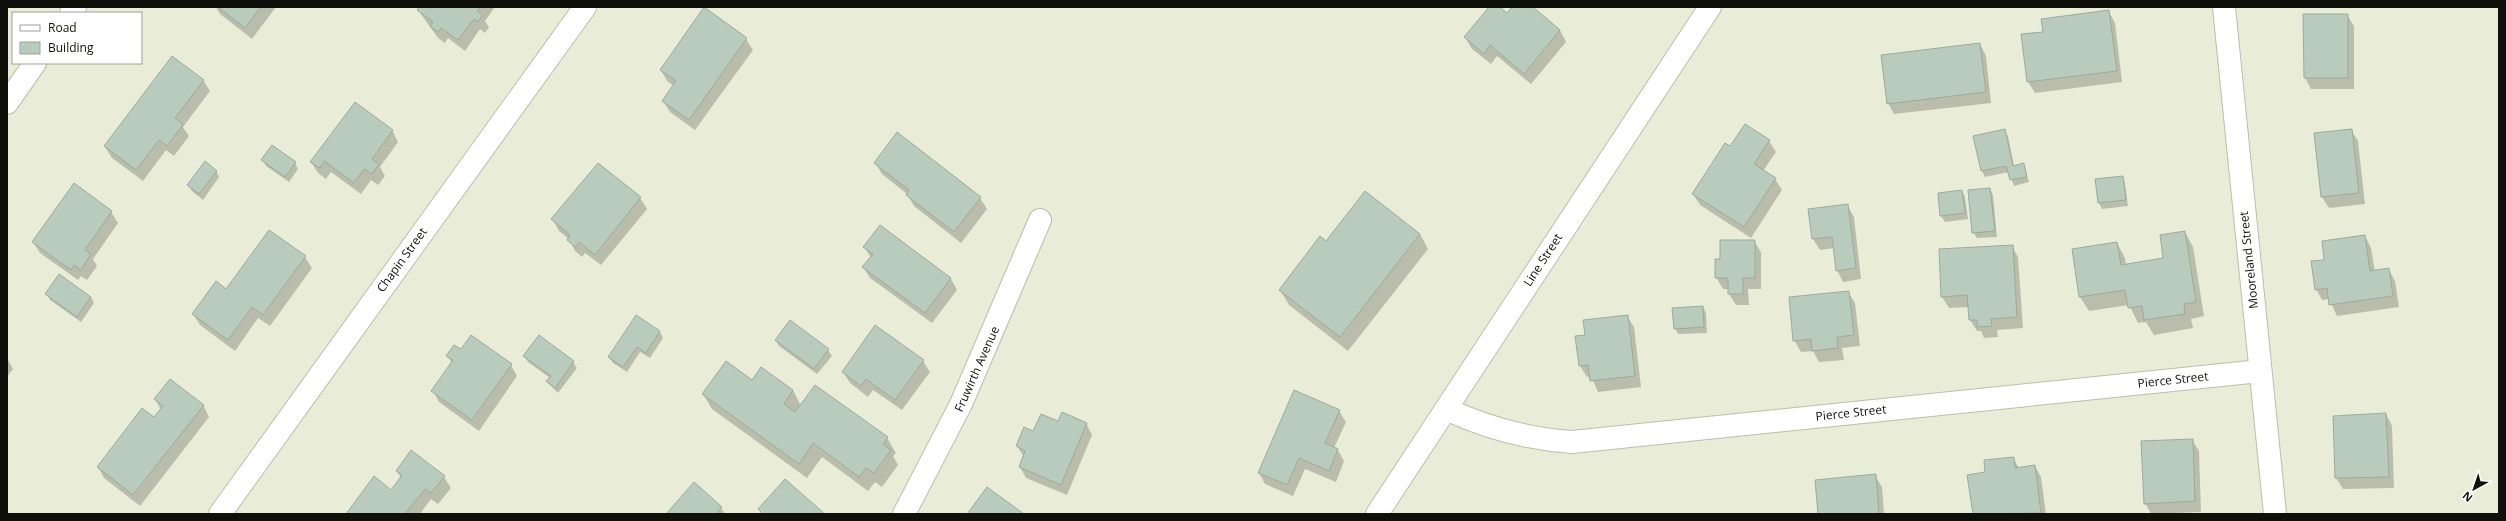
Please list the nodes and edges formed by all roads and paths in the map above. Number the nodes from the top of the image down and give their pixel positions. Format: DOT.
graph roads {
  1 [pos="585,7"];
  2 [pos="1710,7"];
  3 [pos="2224,7"];
  4 [pos="35,64"];
  5 [pos="7,103"];
  6 [pos="1040,220"];
  7 [pos="2260,371"];
  8 [pos="1446,409"];
  9 [pos="220,514"];
  10 [pos="904,514"];
  11 [pos="1377,514"];
  12 [pos="2275,514"];
  1 -- 9 [label="street, Chapin Street"];
  2 -- 8 [label="street, Line Street"];
  3 -- 7 [label="street, Mooreland Street"];
  4 -- 5 [label="street"];
  6 -- 10 [label="street, Fruwirth Avenue"];
  7 -- 8 [label="street, Pierce Street"];
  7 -- 12 [label="street, Mooreland Street"];
  8 -- 11 [label="street, Line Street"];
}
